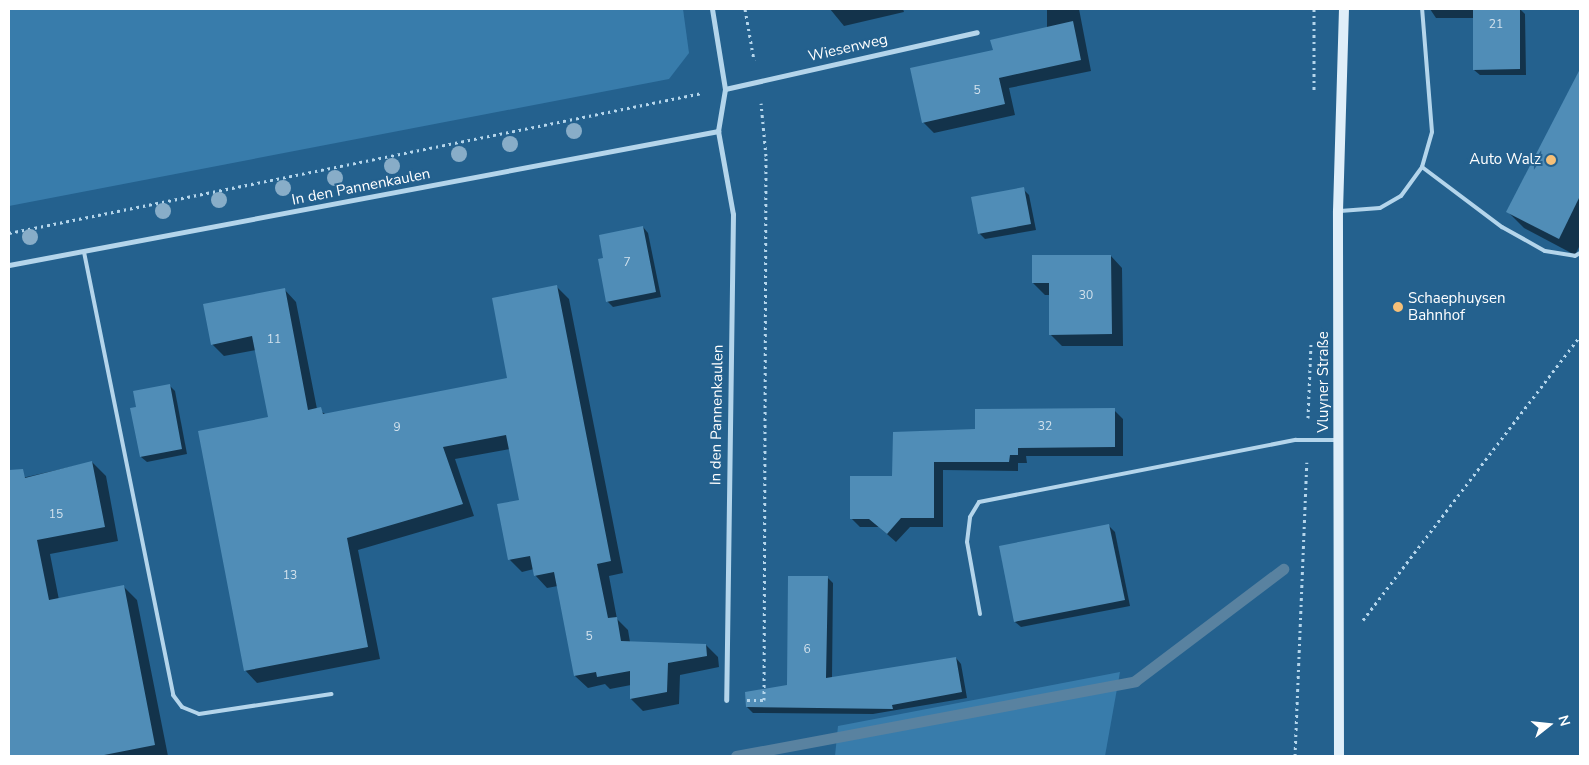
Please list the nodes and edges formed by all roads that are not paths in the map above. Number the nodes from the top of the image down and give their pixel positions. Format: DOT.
graph roads {
  1 [pos="712,9"];
  2 [pos="1344,9"];
  3 [pos="1422,9"];
  4 [pos="977,32"];
  5 [pos="725,89"];
  6 [pos="718,131"];
  7 [pos="1422,167"];
  8 [pos="1338,211"];
  9 [pos="84,252"];
  10 [pos="1580,253"];
  11 [pos="9,265"];
  12 [pos="1339,440"];
  13 [pos="980,614"];
  14 [pos="331,694"];
  15 [pos="726,700"];
  16 [pos="1339,756"];
  1 -- 5 [label="street, In den Pannenkaulen"];
  2 -- 8 [label="main road, Vluyner Straße"];
  3 -- 7 [label="lane"];
  4 -- 5 [label="street, Wiesenweg"];
  5 -- 6 [label="street, In den Pannenkaulen"];
  6 -- 9 [label="street, In den Pannenkaulen"];
  6 -- 15 [label="street, In den Pannenkaulen"];
  7 -- 8 [label="lane"];
  7 -- 10 [label="lane"];
  8 -- 12 [label="main road, Vluyner Straße"];
  9 -- 11 [label="street, In den Pannenkaulen"];
  9 -- 14 [label="lane"];
  12 -- 13 [label="lane"];
  12 -- 16 [label="main road, Vluyner Straße"];
}
